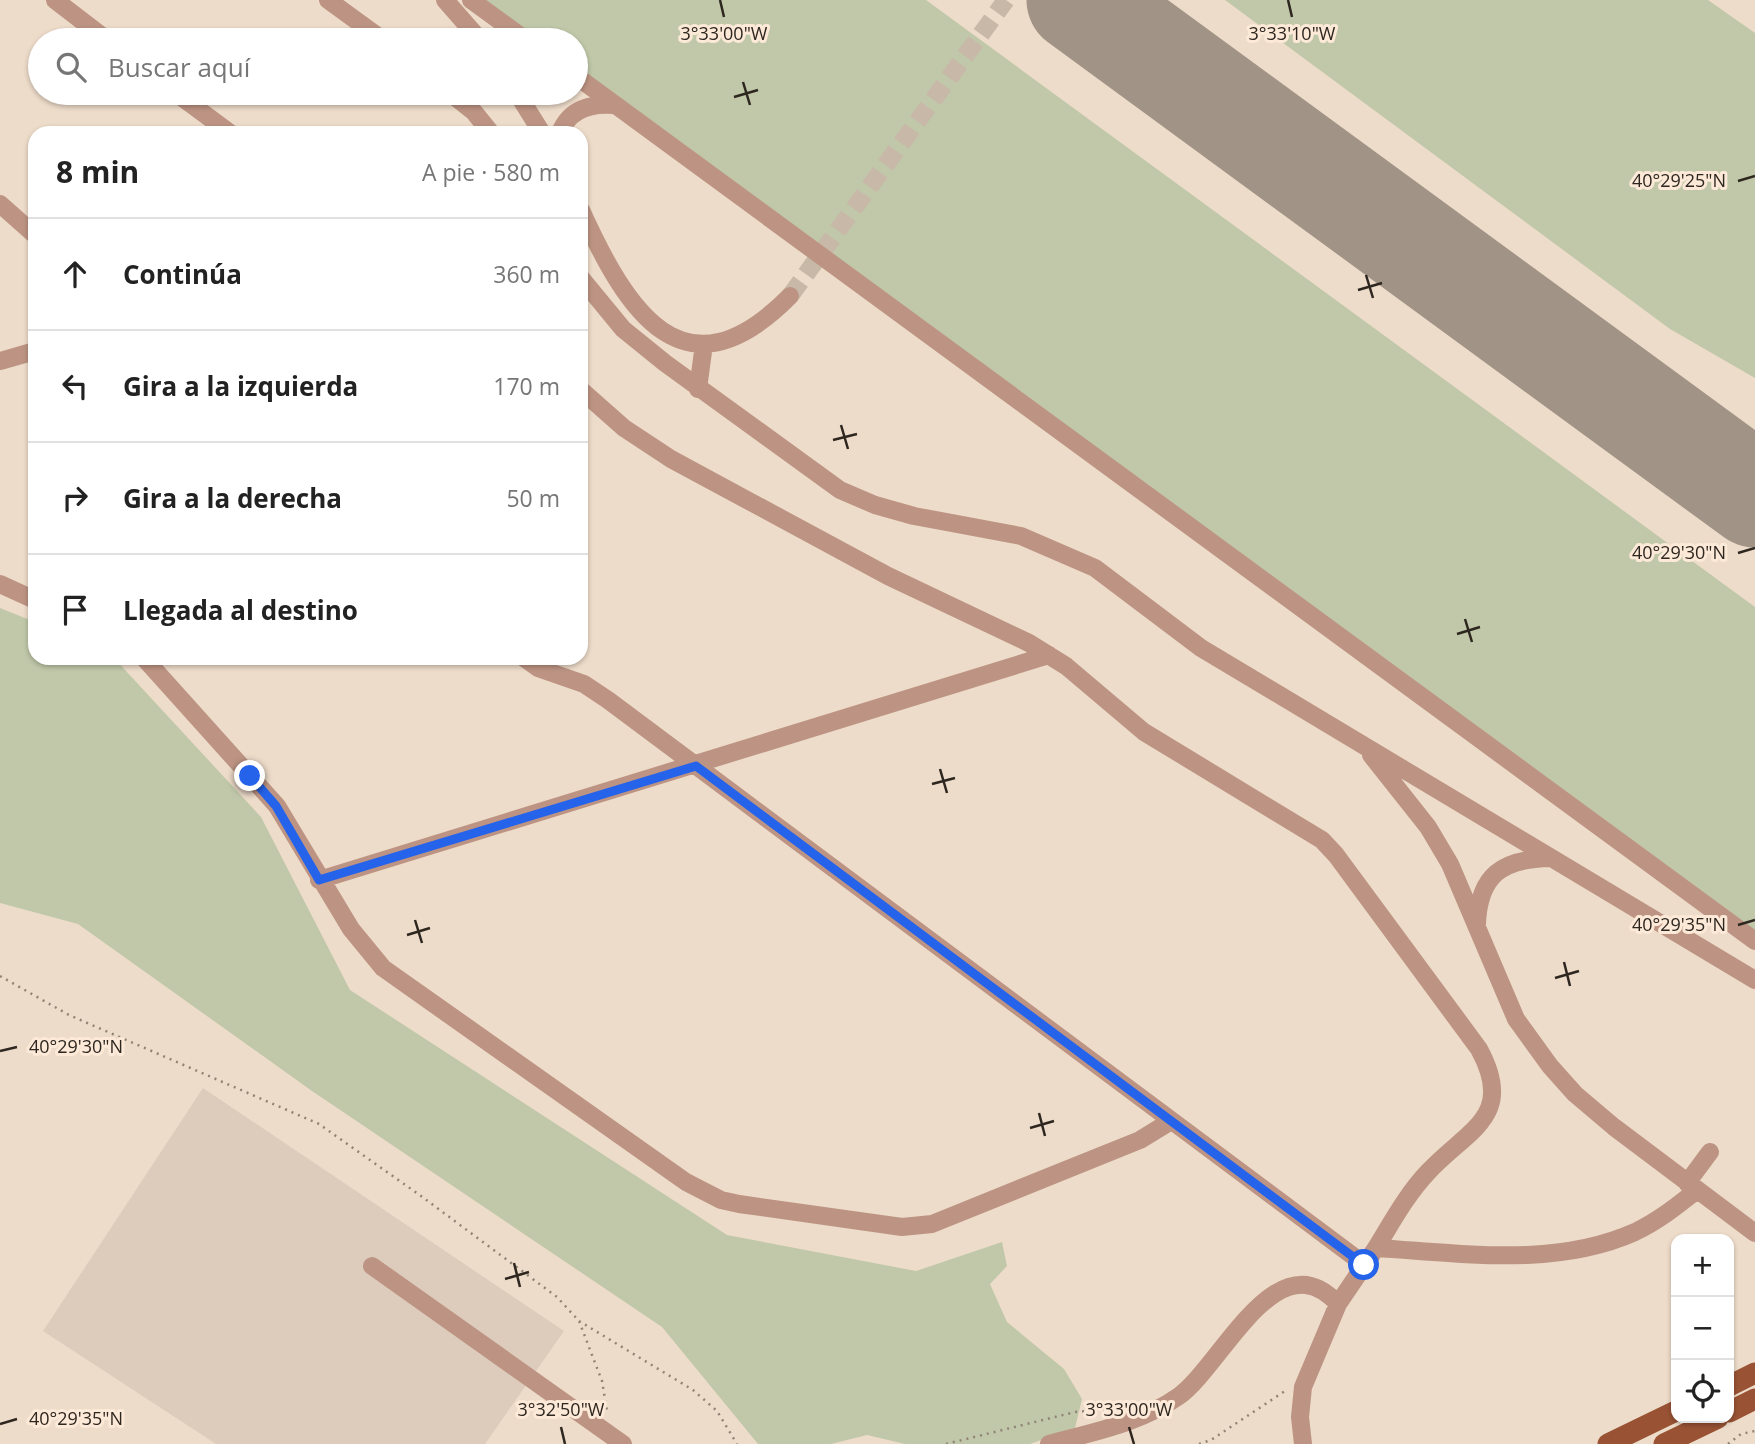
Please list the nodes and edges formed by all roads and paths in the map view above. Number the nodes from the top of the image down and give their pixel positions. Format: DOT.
graph roads {
  1 [pos="55,0"];
  2 [pos="328,0"];
  3 [pos="445,0"];
  4 [pos="471,0"];
  5 [pos="91,28"];
  6 [pos="366,28"];
  7 [pos="470,28"];
  8 [pos="510,28"];
  9 [pos="588,85"];
  10 [pos="192,105"];
  11 [pos="465,105"];
  12 [pos="524,105"];
  13 [pos="614,105"];
  14 [pos="221,126"];
  15 [pos="485,126"];
  16 [pos="538,126"];
  17 [pos="565,126"];
  18 [pos="0,204"];
  19 [pos="588,226"];
  20 [pos="28,229"];
  21 [pos="588,286"];
  22 [pos="790,296"];
  23 [pos="704,344"];
  24 [pos="28,353"];
  25 [pos="0,361"];
  26 [pos="698,389"];
  27 [pos="588,396"];
  28 [pos="0,584"];
  29 [pos="28,597"];
  30 [pos="1049,655"];
  31 [pos="150,665"];
  32 [pos="534,665"];
  33 [pos="1365,747"];
  34 [pos="696,766"];
  35 [pos="1550,858"];
  36 [pos="319,880"];
  37 [pos="1476,929"];
  38 [pos="1755,941"];
  39 [pos="0,976"];
  40 [pos="1755,980"];
  41 [pos="1171,1121"];
  42 [pos="1710,1152"];
  43 [pos="1692,1187"];
  44 [pos="1755,1233"];
  45 [pos="1376,1248"];
  46 [pos="1364,1265"];
  47 [pos="372,1266"];
  48 [pos="1338,1304"];
  49 [pos="579,1321"];
  50 [pos="1755,1373"];
  51 [pos="1734,1384"];
  52 [pos="1303,1387"];
  53 [pos="1755,1399"];
  54 [pos="1122,1408"];
  55 [pos="1734,1410"];
  56 [pos="1671,1413"];
  57 [pos="1707,1423"];
  58 [pos="1755,1431"];
  59 [pos="606,1432"];
  60 [pos="1617,1439"];
  61 [pos="623,1444"];
  62 [pos="737,1444"];
  63 [pos="946,1444"];
  64 [pos="1049,1444"];
  65 [pos="1199,1444"];
  66 [pos="1303,1444"];
  67 [pos="1598,1444"];
  68 [pos="1664,1444"];
  69 [pos="1728,1444"];
  1 -- 5 [label="lane"];
  2 -- 6 [label="lane"];
  3 -- 7 [label="lane"];
  4 -- 8 [label="lane"];
  9 -- 13 [label="lane"];
  10 -- 14 [label="lane"];
  11 -- 15 [label="lane"];
  12 -- 16 [label="lane"];
  13 -- 17 [label="lane"];
  13 -- 38 [label="lane"];
  18 -- 20 [label="lane"];
  19 -- 23 [label="lane"];
  21 -- 26 [label="lane"];
  22 -- 23 [label="lane"];
  23 -- 26 [label="lane"];
  24 -- 25 [label="lane"];
  26 -- 33 [label="lane"];
  27 -- 30 [label="lane"];
  28 -- 29 [label="lane"];
  30 -- 34 [label="lane"];
  30 -- 45 [label="lane"];
  31 -- 36 [label="lane"];
  32 -- 34 [label="lane"];
  33 -- 35 [label="lane"];
  33 -- 37 [label="lane"];
  34 -- 36 [label="lane"];
  34 -- 41 [label="lane"];
  35 -- 37 [label="lane"];
  35 -- 40 [label="lane"];
  36 -- 41 [label="lane"];
  37 -- 43 [label="lane"];
  39 -- 49 [label="path"];
  41 -- 46 [label="lane"];
  42 -- 43 [label="lane"];
  43 -- 44 [label="lane"];
  43 -- 45 [label="lane"];
  45 -- 46 [label="lane"];
  46 -- 48 [label="lane"];
  47 -- 59 [label="lane"];
  48 -- 52 [label="lane"];
  48 -- 64 [label="lane"];
  49 -- 59 [label="path"];
  49 -- 62 [label="path"];
  50 -- 51 [label="main road"];
  52 -- 65 [label="path"];
  52 -- 66 [label="lane"];
  53 -- 55 [label="main road"];
  54 -- 63 [label="path"];
  56 -- 60 [label="main road"];
  57 -- 68 [label="main road"];
  58 -- 69 [label="path"];
  59 -- 61 [label="lane"];
  60 -- 67 [label="lane"];
}
